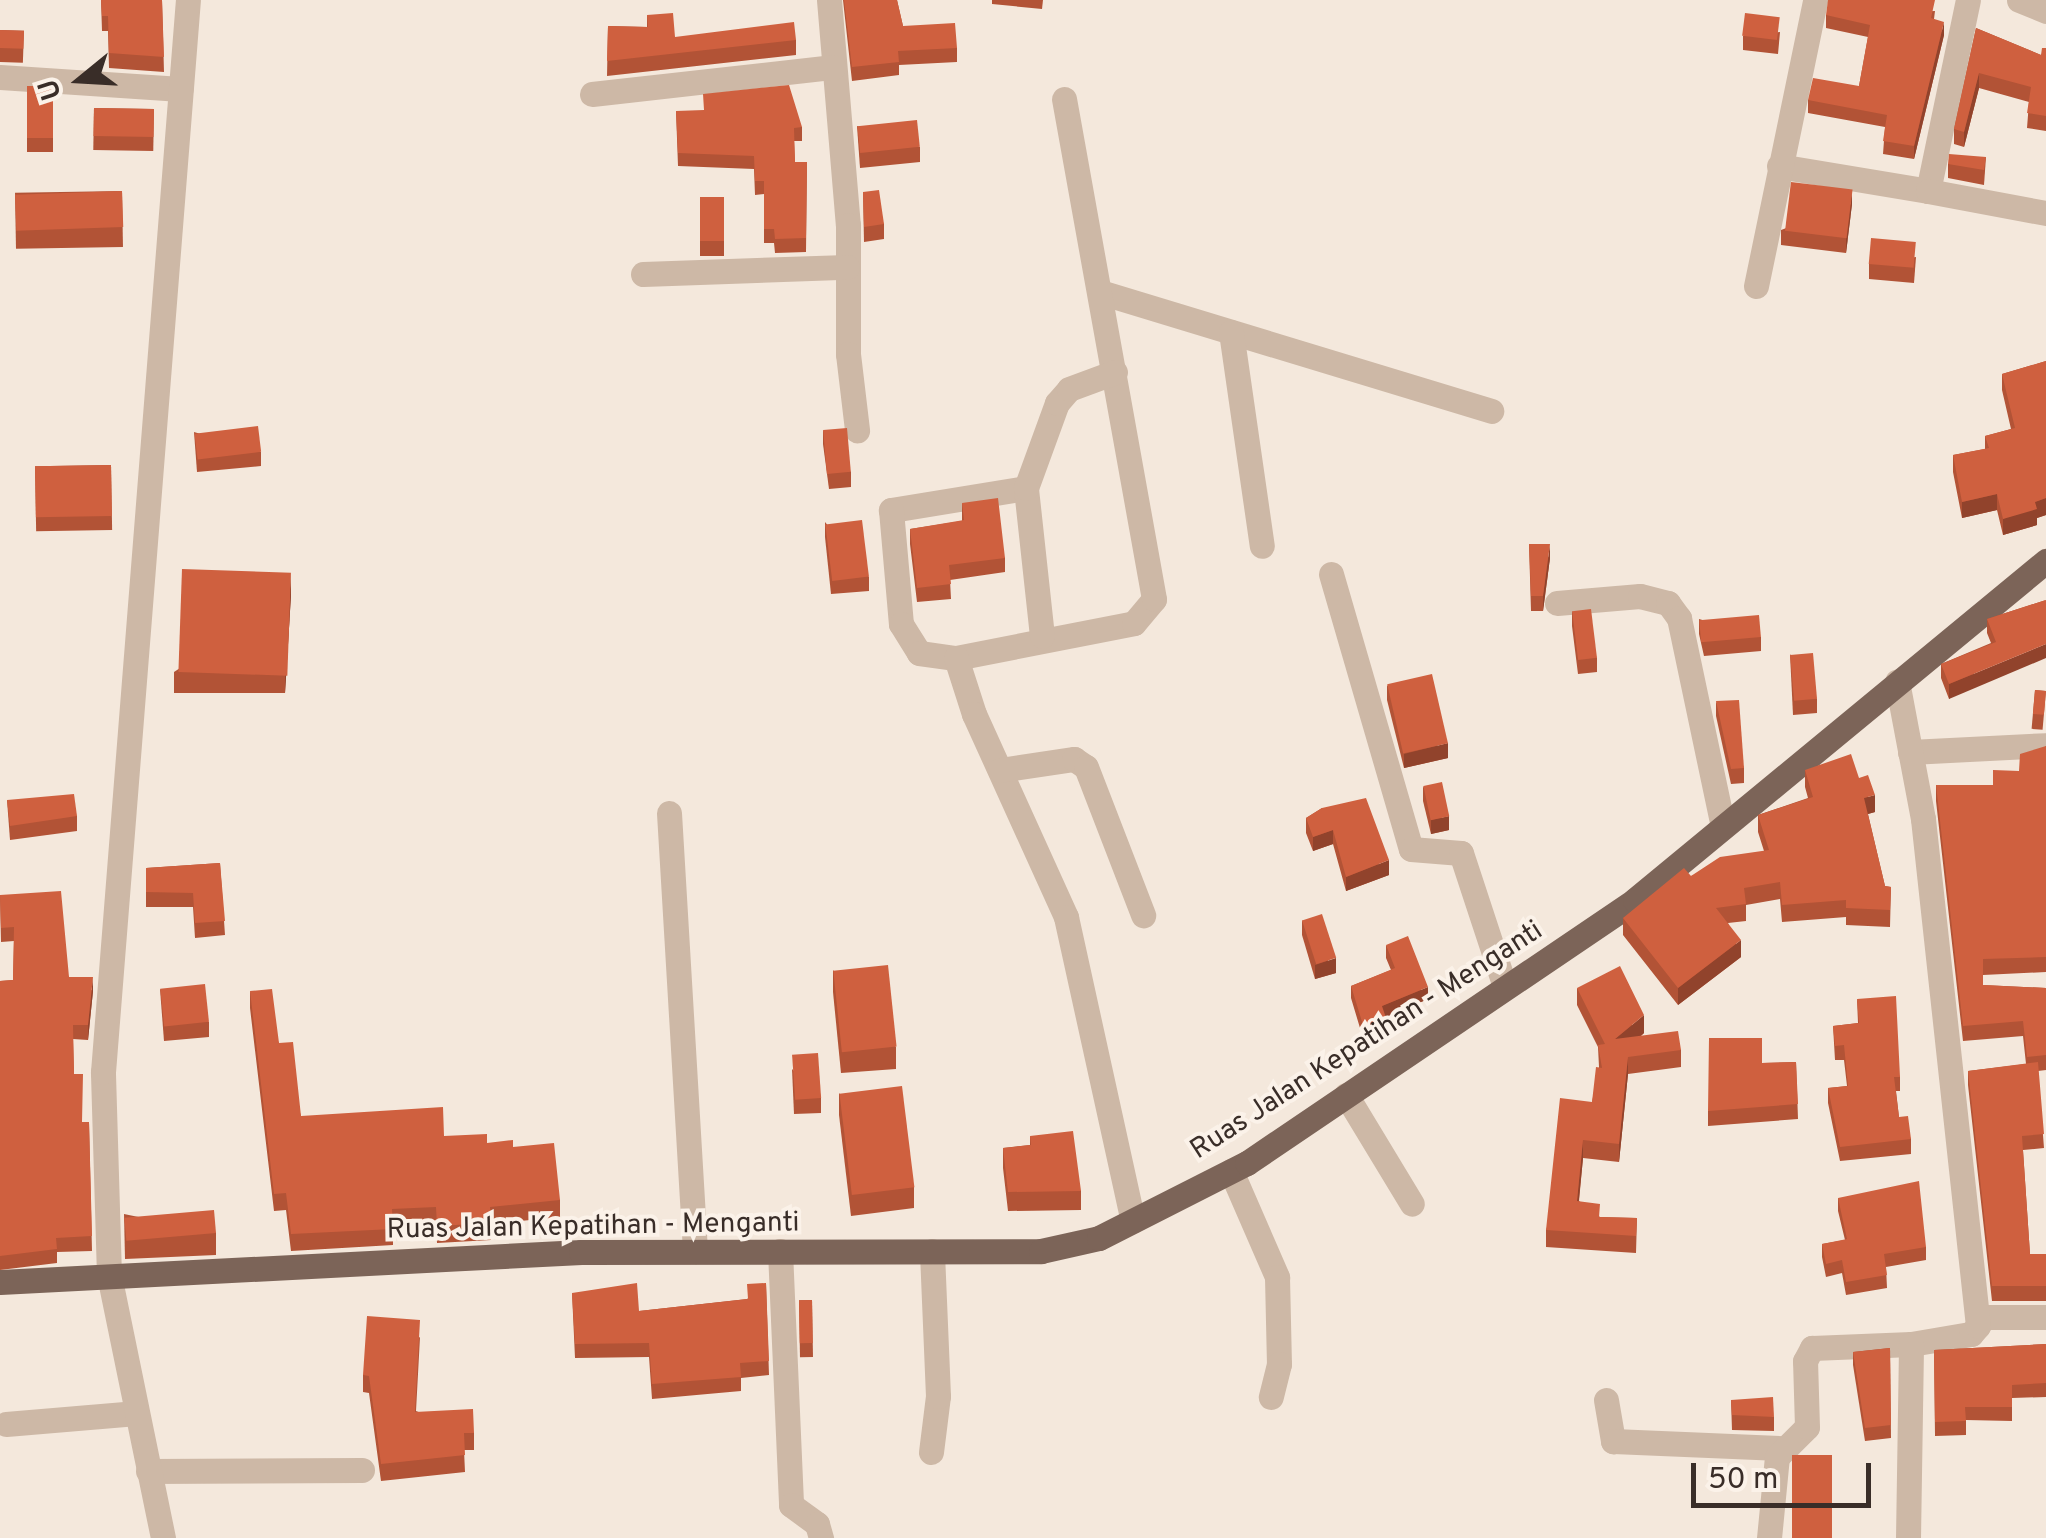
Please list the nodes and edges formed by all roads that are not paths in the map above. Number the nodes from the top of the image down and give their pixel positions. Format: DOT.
graph roads {
  1 [pos="188,0"];
  2 [pos="829,0"];
  3 [pos="1815,0"];
  4 [pos="1968,0"];
  5 [pos="2018,0"];
  6 [pos="2046,10"];
  7 [pos="833,67"];
  8 [pos="0,77"];
  9 [pos="182,89"];
  10 [pos="592,94"];
  11 [pos="1064,99"];
  12 [pos="1779,166"];
  13 [pos="1928,191"];
  14 [pos="2046,213"];
  15 [pos="848,268"];
  16 [pos="642,274"];
  17 [pos="1756,286"];
  18 [pos="1100,292"];
  19 [pos="1231,332"];
  20 [pos="1115,372"];
  21 [pos="1491,411"];
  22 [pos="856,430"];
  23 [pos="1026,488"];
  24 [pos="1262,546"];
  25 [pos="2046,561"];
  26 [pos="1331,574"];
  27 [pos="1558,603"];
  28 [pos="1042,636"];
  29 [pos="956,658"];
  30 [pos="1897,681"];
  31 [pos="2046,745"];
  32 [pos="1910,752"];
  33 [pos="1000,770"];
  34 [pos="668,813"];
  35 [pos="1722,826"];
  36 [pos="1143,915"];
  37 [pos="1505,987"];
  38 [pos="1346,1096"];
  39 [pos="1231,1172"];
  40 [pos="1412,1204"];
  41 [pos="1133,1221"];
  42 [pos="780,1251"];
  43 [pos="932,1251"];
  44 [pos="695,1252"];
  45 [pos="109,1276"];
  46 [pos="0,1282"];
  47 [pos="2046,1317"];
  48 [pos="1978,1318"];
  49 [pos="1912,1344"];
  50 [pos="1271,1397"];
  51 [pos="1606,1400"];
  52 [pos="137,1413"];
  53 [pos="6,1424"];
  54 [pos="1783,1448"];
  55 [pos="931,1452"];
  56 [pos="148,1470"];
  57 [pos="362,1470"];
  58 [pos="162,1538"];
  59 [pos="821,1538"];
  60 [pos="1769,1538"];
  61 [pos="1908,1538"];
  1 -- 9 [label="street"];
  2 -- 7 [label="street"];
  3 -- 12 [label="street"];
  4 -- 13 [label="street"];
  5 -- 6 [label="street"];
  7 -- 10 [label="street"];
  7 -- 15 [label="street"];
  8 -- 9 [label="street"];
  9 -- 45 [label="street"];
  11 -- 18 [label="street"];
  12 -- 13 [label="street"];
  12 -- 17 [label="street"];
  13 -- 14 [label="street"];
  15 -- 16 [label="street"];
  15 -- 22 [label="street"];
  18 -- 19 [label="street"];
  18 -- 20 [label="street"];
  19 -- 21 [label="street"];
  19 -- 24 [label="street"];
  20 -- 23 [label="street"];
  20 -- 28 [label="street"];
  23 -- 28 [label="street"];
  23 -- 29 [label="street"];
  25 -- 30 [label="main road, Ruas Jalan Kepatihan - Menganti"];
  26 -- 37 [label="street"];
  27 -- 35 [label="street"];
  28 -- 29 [label="street"];
  29 -- 33 [label="street"];
  30 -- 32 [label="street"];
  30 -- 35 [label="main road, Ruas Jalan Kepatihan - Menganti"];
  31 -- 32 [label="street"];
  32 -- 48 [label="street"];
  33 -- 36 [label="street"];
  33 -- 41 [label="street"];
  34 -- 44 [label="street"];
  35 -- 37 [label="main road, Ruas Jalan Kepatihan - Menganti"];
  37 -- 38 [label="main road, Ruas Jalan Kepatihan - Menganti"];
  38 -- 39 [label="main road, Ruas Jalan Kepatihan - Menganti"];
  38 -- 40 [label="street"];
  39 -- 41 [label="main road, Ruas Jalan Kepatihan - Menganti"];
  39 -- 50 [label="street"];
  41 -- 43 [label="main road, Ruas Jalan Kepatihan - Menganti"];
  42 -- 43 [label="main road, Ruas Jalan Kepatihan - Menganti"];
  42 -- 44 [label="main road, Ruas Jalan Kepatihan - Menganti"];
  42 -- 59 [label="street"];
  43 -- 55 [label="street"];
  44 -- 45 [label="main road, Ruas Jalan Kepatihan - Menganti"];
  45 -- 46 [label="main road, Ruas Jalan Kepatihan - Menganti"];
  45 -- 52 [label="street"];
  47 -- 48 [label="street"];
  48 -- 49 [label="street"];
  49 -- 54 [label="street"];
  49 -- 61 [label="street"];
  51 -- 54 [label="street"];
  52 -- 53 [label="street"];
  52 -- 56 [label="street"];
  54 -- 60 [label="street"];
  56 -- 57 [label="street"];
  56 -- 58 [label="street"];
}
